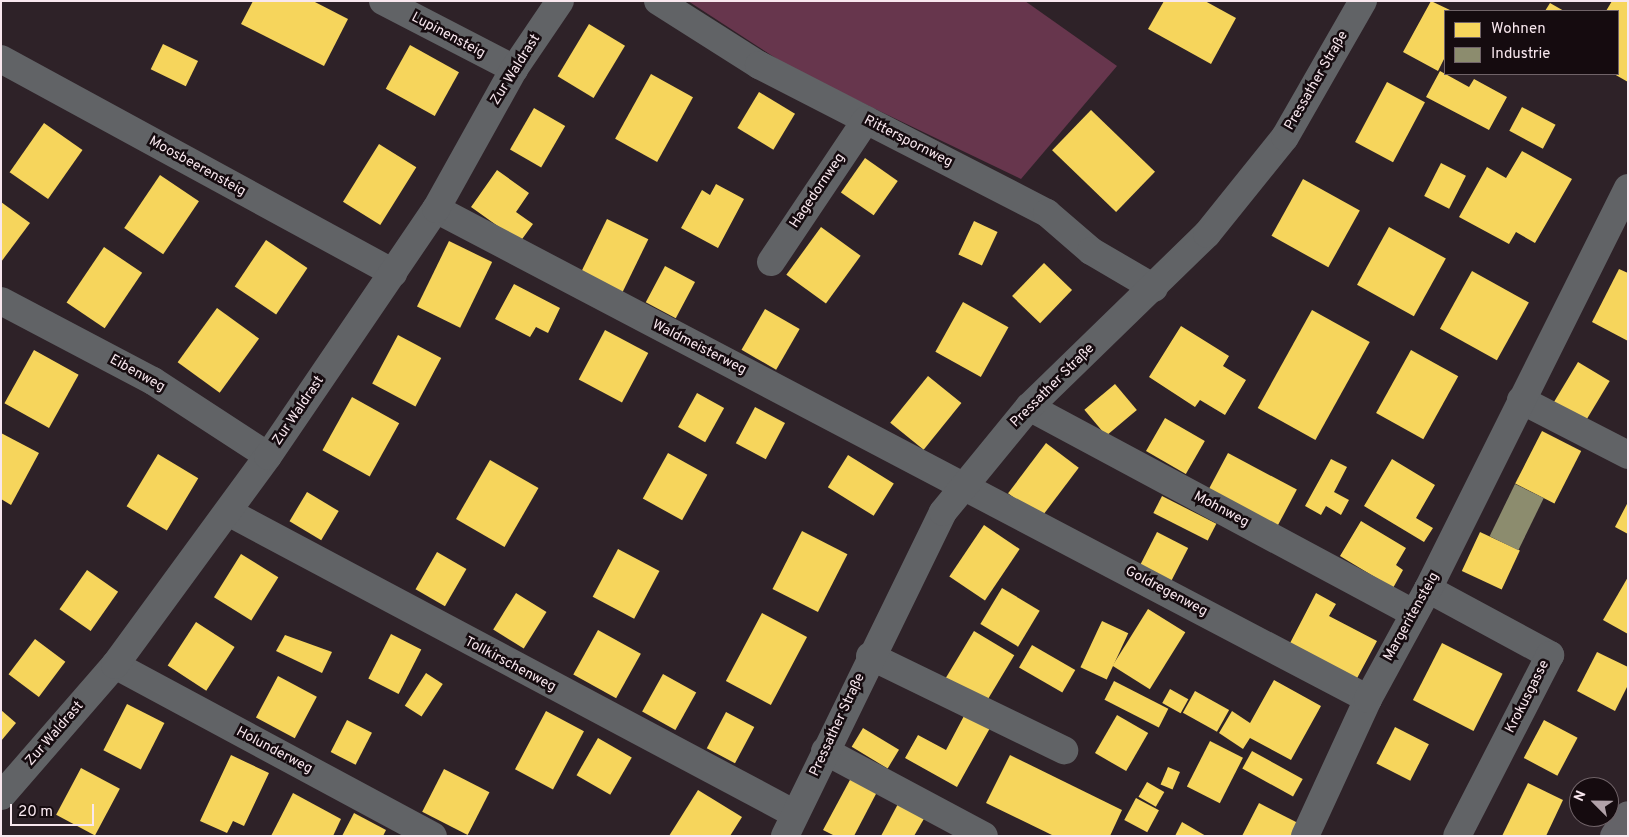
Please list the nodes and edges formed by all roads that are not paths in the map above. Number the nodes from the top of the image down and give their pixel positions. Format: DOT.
graph roads {
  1 [pos="383,1"];
  2 [pos="560,1"];
  3 [pos="658,1"];
  4 [pos="1363,1"];
  5 [pos="1,59"];
  6 [pos="514,69"];
  7 [pos="866,120"];
  8 [pos="1628,188"];
  9 [pos="436,209"];
  10 [pos="771,262"];
  11 [pos="393,273"];
  12 [pos="1154,288"];
  13 [pos="1,301"];
  14 [pos="1521,400"];
  15 [pos="1029,407"];
  16 [pos="1628,455"];
  17 [pos="268,456"];
  18 [pos="964,484"];
  19 [pos="228,512"];
  20 [pos="1428,589"];
  21 [pos="1413,613"];
  22 [pos="870,656"];
  23 [pos="115,665"];
  24 [pos="1368,699"];
  25 [pos="1064,750"];
  26 [pos="826,751"];
  27 [pos="1,796"];
  28 [pos="1628,815"];
  29 [pos="790,825"];
  30 [pos="433,836"];
  31 [pos="984,836"];
  32 [pos="1305,836"];
  33 [pos="1458,836"];
  34 [pos="1614,836"];
  1 -- 6 [label="street, Lupinensteig"];
  2 -- 6 [label="street, Zur Waldrast"];
  3 -- 7 [label="street, Ritterspornweg"];
  4 -- 12 [label="street, Pressather Straße"];
  5 -- 11 [label="street, Moosbeerensteig"];
  6 -- 9 [label="street, Zur Waldrast"];
  7 -- 10 [label="street, Hagedornweg"];
  7 -- 12 [label="street, Ritterspornweg"];
  8 -- 14 [label="street, Margeritensteig"];
  9 -- 11 [label="street, Zur Waldrast"];
  9 -- 18 [label="street, Waldmeisterweg"];
  11 -- 17 [label="street, Zur Waldrast"];
  12 -- 15 [label="street, Pressather Straße"];
  13 -- 17 [label="street, Eibenweg"];
  14 -- 16 [label="street"];
  14 -- 20 [label="street, Margeritensteig"];
  15 -- 18 [label="street, Pressather Straße"];
  15 -- 21 [label="street, Mohnweg"];
  17 -- 19 [label="street, Zur Waldrast"];
  18 -- 22 [label="street, Pressather Straße"];
  18 -- 24 [label="street, Goldregenweg"];
  19 -- 23 [label="street, Zur Waldrast"];
  19 -- 29 [label="street, Tollkirschenweg"];
  20 -- 21 [label="street, Margeritensteig"];
  20 -- 33 [label="street, Krokusgasse"];
  21 -- 24 [label="street, Margeritensteig"];
  22 -- 25 [label="street"];
  22 -- 26 [label="street, Pressather Straße"];
  23 -- 27 [label="street, Zur Waldrast"];
  23 -- 30 [label="street, Holunderweg"];
  24 -- 32 [label="street, Margeritensteig"];
  26 -- 29 [label="street, Pressather Straße"];
  26 -- 31 [label="street"];
  28 -- 34 [label="main road"];
}
